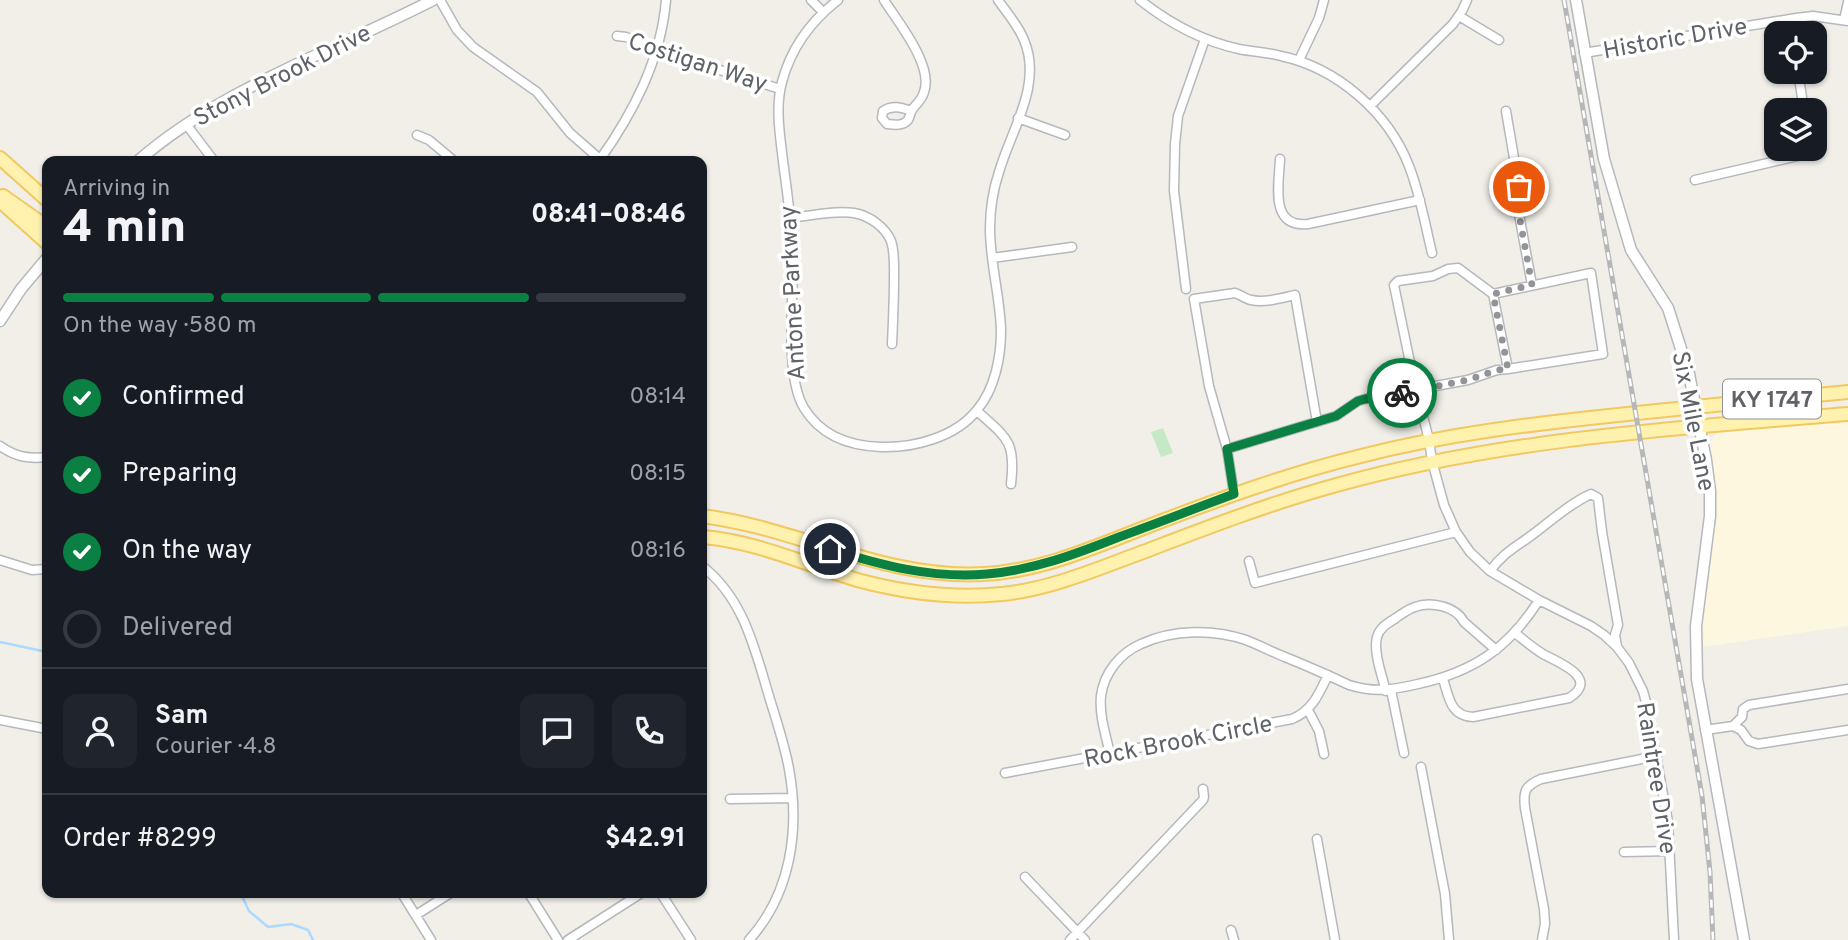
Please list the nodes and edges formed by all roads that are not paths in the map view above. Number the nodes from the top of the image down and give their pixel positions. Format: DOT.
graph roads {
  1 [pos="433,0"];
  2 [pos="440,0"];
  3 [pos="666,0"];
  4 [pos="811,0"];
  5 [pos="838,0"];
  6 [pos="884,0"];
  7 [pos="998,0"];
  8 [pos="1140,0"];
  9 [pos="1324,0"];
  10 [pos="1467,0"];
  11 [pos="1576,0"];
  12 [pos="1848,2"];
  13 [pos="823,12"];
  14 [pos="1459,16"];
  15 [pos="1796,18"];
  16 [pos="1846,20"];
  17 [pos="1796,21"];
  18 [pos="617,36"];
  19 [pos="1205,39"];
  20 [pos="1499,40"];
  21 [pos="657,50"];
  22 [pos="1584,53"];
  23 [pos="1299,60"];
  24 [pos="780,89"];
  25 [pos="1370,106"];
  26 [pos="911,111"];
  27 [pos="1506,111"];
  28 [pos="1018,118"];
  29 [pos="187,124"];
  30 [pos="417,135"];
  31 [pos="1065,135"];
  32 [pos="145,156"];
  33 [pos="210,156"];
  34 [pos="448,156"];
  35 [pos="595,156"];
  36 [pos="603,156"];
  37 [pos="1280,159"];
  38 [pos="2,160"];
  39 [pos="1776,161"];
  40 [pos="1695,180"];
  41 [pos="0,194"];
  42 [pos="42,196"];
  43 [pos="1420,200"];
  44 [pos="0,201"];
  45 [pos="790,218"];
  46 [pos="42,223"];
  47 [pos="42,239"];
  48 [pos="1072,247"];
  49 [pos="1432,253"];
  50 [pos="992,258"];
  51 [pos="42,264"];
  52 [pos="1532,285"];
  53 [pos="1186,289"];
  54 [pos="1493,294"];
  55 [pos="0,321"];
  56 [pos="892,344"];
  57 [pos="1508,369"];
  58 [pos="1418,390"];
  59 [pos="1848,392"];
  60 [pos="1696,406"];
  61 [pos="977,411"];
  62 [pos="1848,414"];
  63 [pos="1317,422"];
  64 [pos="1700,426"];
  65 [pos="1429,440"];
  66 [pos="0,446"];
  67 [pos="1227,449"];
  68 [pos="42,457"];
  69 [pos="1432,461"];
  70 [pos="1011,484"];
  71 [pos="1234,494"];
  72 [pos="707,517"];
  73 [pos="1456,532"];
  74 [pos="707,538"];
  75 [pos="0,560"];
  76 [pos="1250,561"];
  77 [pos="42,569"];
  78 [pos="1490,570"];
  79 [pos="707,571"];
  80 [pos="1539,600"];
  81 [pos="1515,633"];
  82 [pos="1617,647"];
  83 [pos="1496,650"];
  84 [pos="1328,675"];
  85 [pos="1443,679"];
  86 [pos="1848,689"];
  87 [pos="1388,691"];
  88 [pos="1308,710"];
  89 [pos="0,720"];
  90 [pos="1733,726"];
  91 [pos="42,728"];
  92 [pos="1705,730"];
  93 [pos="1848,730"];
  94 [pos="1404,752"];
  95 [pos="1110,754"];
  96 [pos="1324,754"];
  97 [pos="1657,757"];
  98 [pos="1421,767"];
  99 [pos="1006,773"];
  100 [pos="1203,789"];
  101 [pos="792,798"];
  102 [pos="730,799"];
  103 [pos="1317,839"];
  104 [pos="1670,851"];
  105 [pos="1624,852"];
  106 [pos="1024,877"];
  107 [pos="405,898"];
  108 [pos="443,898"];
  109 [pos="532,898"];
  110 [pos="634,898"];
  111 [pos="664,898"];
  112 [pos="416,915"];
  113 [pos="1231,930"];
  114 [pos="1077,932"];
  115 [pos="432,940"];
  116 [pos="558,940"];
  117 [pos="568,940"];
  118 [pos="691,940"];
  119 [pos="749,940"];
  120 [pos="1070,940"];
  121 [pos="1085,940"];
  122 [pos="1234,940"];
  123 [pos="1335,940"];
  124 [pos="1449,940"];
  125 [pos="1542,940"];
  126 [pos="1674,940"];
  127 [pos="1744,940"];
  1 -- 29 [label="street, Stony Brook Drive"];
  2 -- 35 [label="street"];
  3 -- 21 [label="street"];
  4 -- 13 [label="street"];
  5 -- 13 [label="street, Antone Parkway"];
  6 -- 26 [label="street"];
  7 -- 28 [label="street"];
  8 -- 19 [label="street"];
  9 -- 23 [label="street"];
  10 -- 14 [label="street"];
  11 -- 22 [label="street, Six Mile Lane"];
  12 -- 16 [label="street"];
  13 -- 24 [label="street, Antone Parkway"];
  14 -- 20 [label="street"];
  14 -- 25 [label="street"];
  15 -- 16 [label="street, Historic Drive"];
  15 -- 17 [label="street"];
  15 -- 22 [label="street, Historic Drive"];
  18 -- 21 [label="street, Costigan Way"];
  19 -- 23 [label="street"];
  19 -- 53 [label="street"];
  21 -- 24 [label="street, Costigan Way"];
  21 -- 36 [label="street"];
  22 -- 60 [label="street, Six Mile Lane"];
  23 -- 25 [label="street"];
  24 -- 45 [label="street, Antone Parkway"];
  25 -- 43 [label="street"];
  27 -- 52 [label="street"];
  28 -- 31 [label="street"];
  28 -- 50 [label="street"];
  29 -- 32 [label="street, Stony Brook Drive"];
  29 -- 33 [label="street"];
  30 -- 34 [label="street"];
  37 -- 43 [label="street"];
  38 -- 42 [label="main road"];
  39 -- 40 [label="street"];
  41 -- 46 [label="main road"];
  43 -- 49 [label="street"];
  44 -- 47 [label="main road"];
  45 -- 56 [label="street"];
  45 -- 61 [label="street, Antone Parkway"];
  48 -- 50 [label="street"];
  50 -- 61 [label="street"];
  51 -- 55 [label="street"];
  52 -- 54 [label="street"];
  52 -- 57 [label="street"];
  54 -- 57 [label="street"];
  54 -- 58 [label="street, Raintree Drive"];
  57 -- 58 [label="street"];
  58 -- 63 [label="street"];
  58 -- 65 [label="street, Raintree Drive"];
  59 -- 60 [label="main road, KY 1747"];
  60 -- 64 [label="street, Six Mile Lane"];
  60 -- 65 [label="main road, KY 1747"];
  61 -- 70 [label="street"];
  62 -- 64 [label="main road, KY 1747"];
  63 -- 67 [label="street"];
  63 -- 67 [label="street"];
  64 -- 69 [label="main road, KY 1747"];
  64 -- 92 [label="street, Six Mile Lane"];
  65 -- 69 [label="street, Raintree Drive"];
  65 -- 71 [label="main road, KY 1747"];
  66 -- 68 [label="street"];
  67 -- 71 [label="street"];
  69 -- 73 [label="street, Raintree Drive"];
  69 -- 74 [label="main road, KY 1747"];
  71 -- 72 [label="main road, KY 1747"];
  73 -- 76 [label="street"];
  73 -- 78 [label="street, Raintree Drive"];
  75 -- 77 [label="street"];
  78 -- 80 [label="street, Raintree Drive"];
  78 -- 82 [label="street"];
  79 -- 101 [label="street"];
  80 -- 81 [label="street"];
  80 -- 82 [label="street, Raintree Drive"];
  81 -- 83 [label="street"];
  81 -- 85 [label="street"];
  82 -- 97 [label="street, Raintree Drive"];
  83 -- 85 [label="street"];
  83 -- 87 [label="street"];
  84 -- 87 [label="street"];
  84 -- 88 [label="street"];
  84 -- 95 [label="street"];
  85 -- 87 [label="street"];
  86 -- 90 [label="street"];
  87 -- 94 [label="street"];
  88 -- 95 [label="street, Rock Brook Circle"];
  88 -- 96 [label="street"];
  89 -- 91 [label="street"];
  90 -- 92 [label="street"];
  90 -- 93 [label="street"];
  92 -- 127 [label="street, Six Mile Lane"];
  95 -- 99 [label="street, Rock Brook Circle"];
  97 -- 104 [label="street, Raintree Drive"];
  97 -- 125 [label="street"];
  98 -- 124 [label="street"];
  100 -- 114 [label="street"];
  101 -- 102 [label="street"];
  101 -- 119 [label="street"];
  103 -- 123 [label="street"];
  104 -- 105 [label="street"];
  104 -- 126 [label="street, Raintree Drive"];
  106 -- 114 [label="street"];
  107 -- 112 [label="street"];
  108 -- 112 [label="street"];
  109 -- 116 [label="street"];
  110 -- 117 [label="street"];
  111 -- 118 [label="street"];
  112 -- 115 [label="street"];
  113 -- 122 [label="street"];
  114 -- 120 [label="street"];
  114 -- 121 [label="street"];
}
